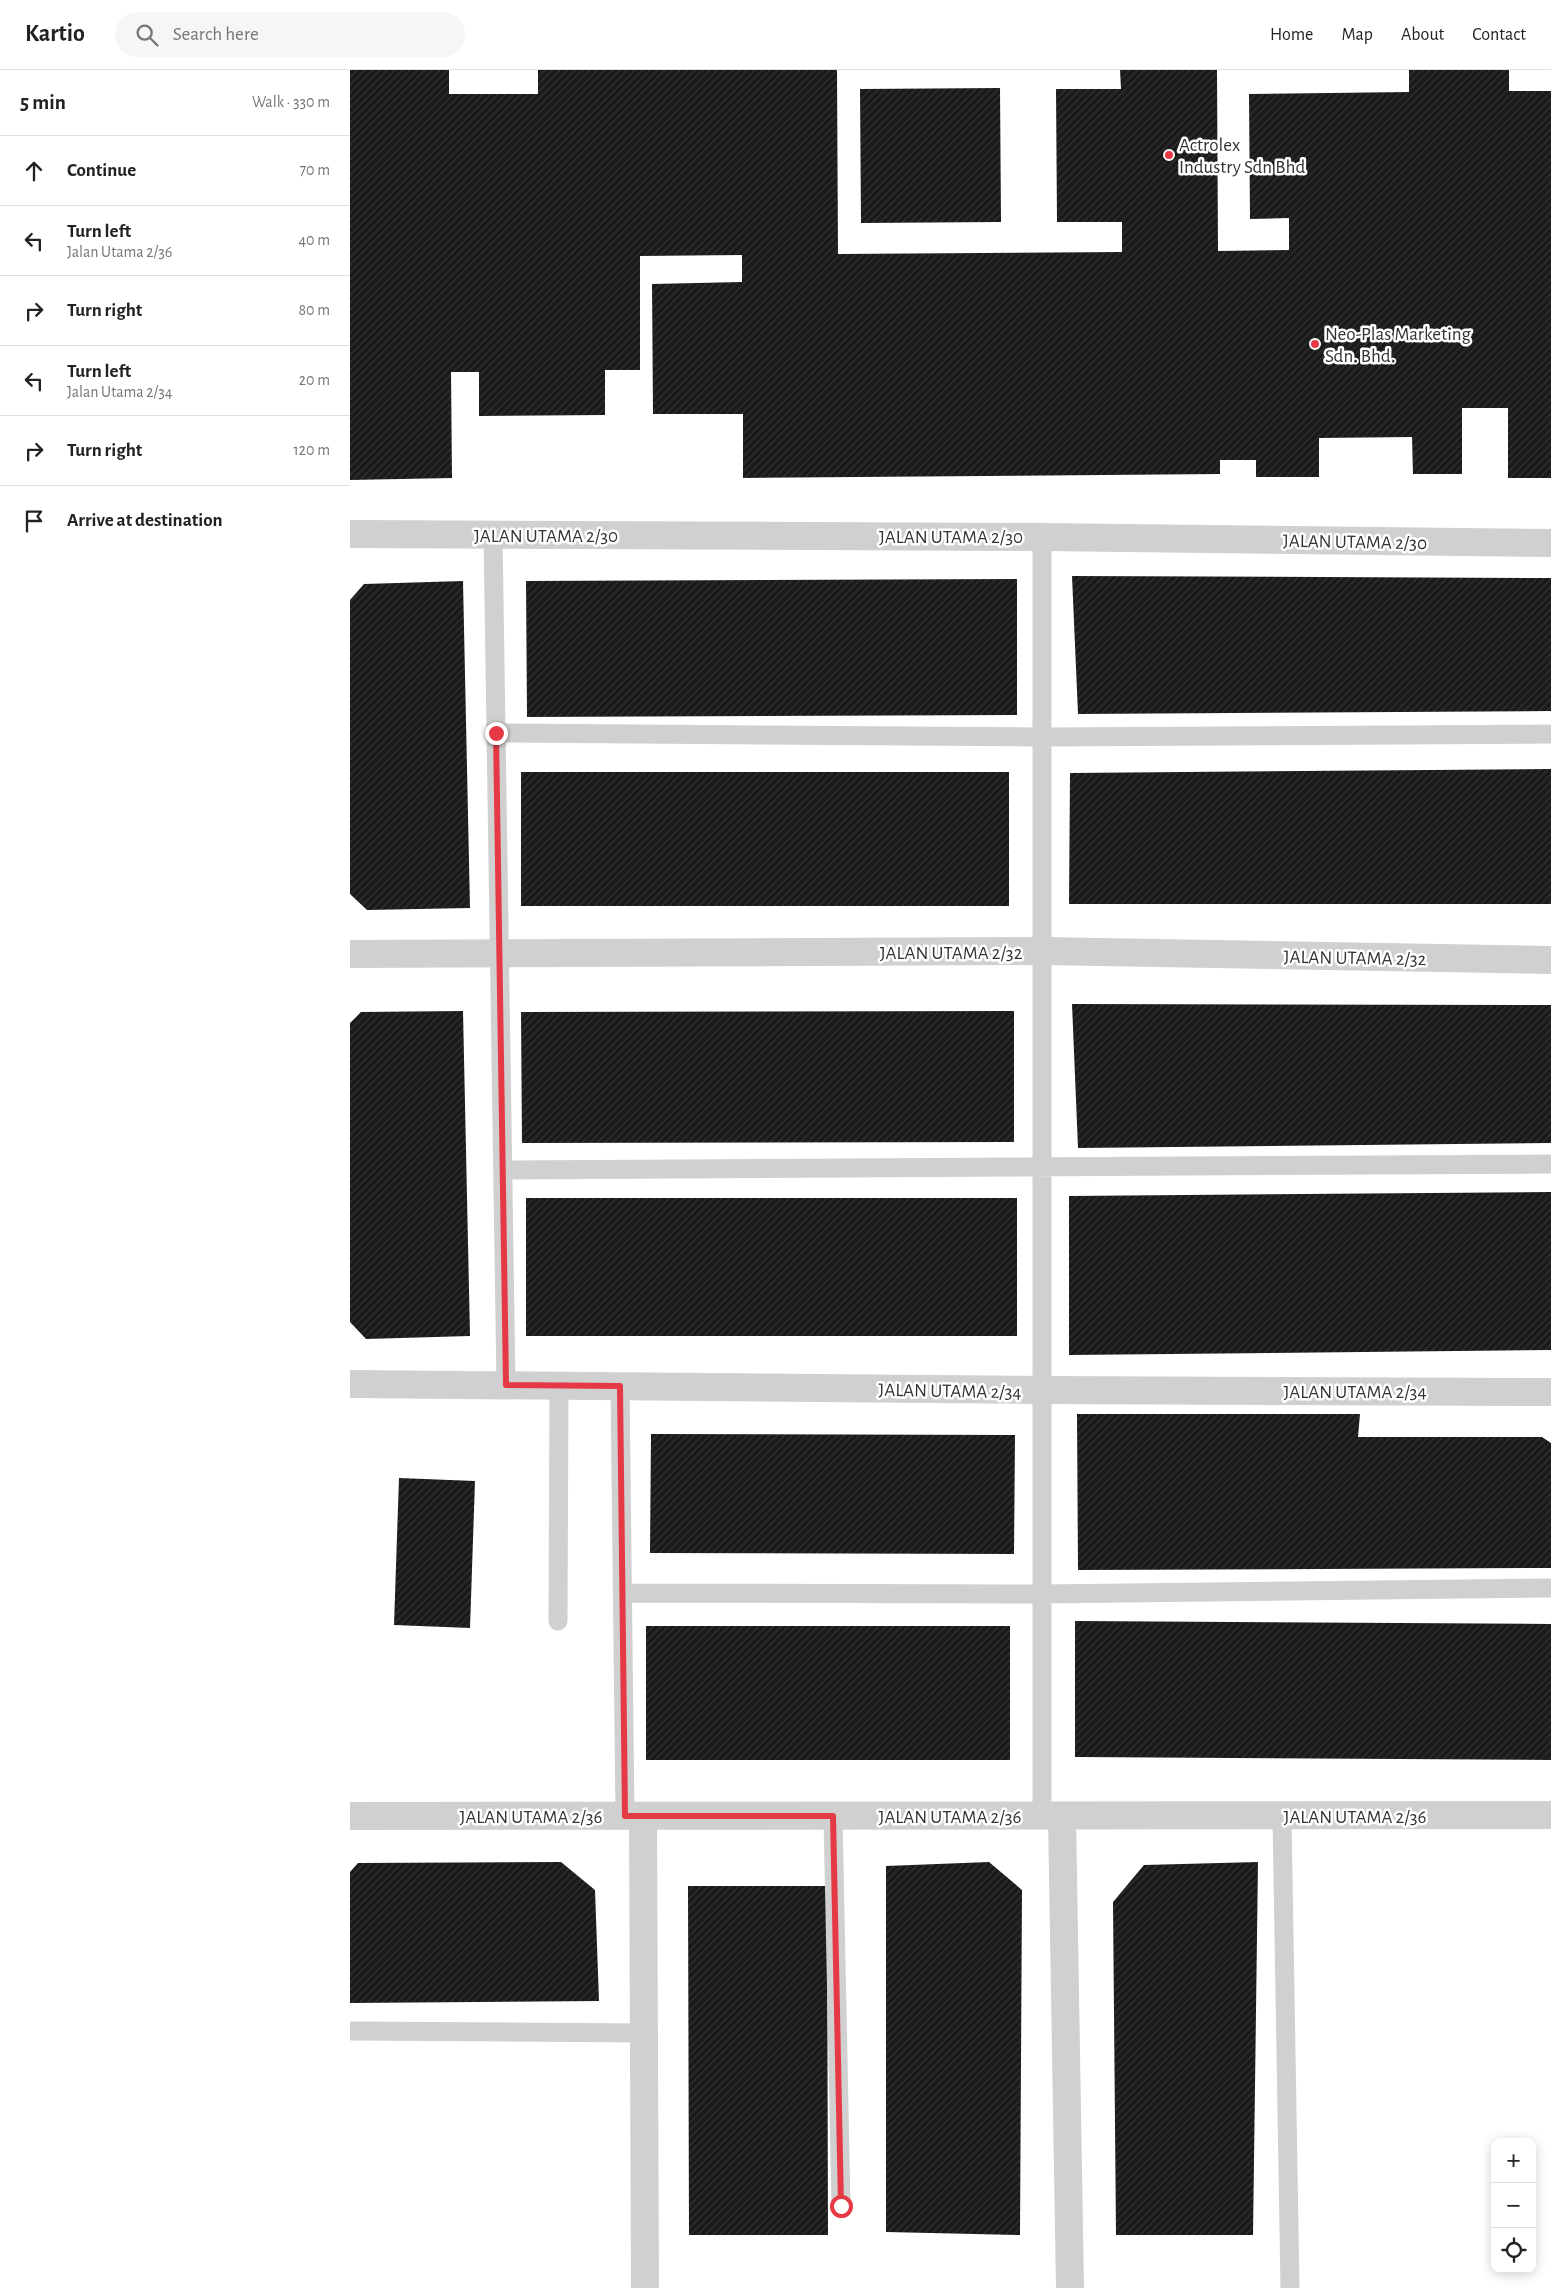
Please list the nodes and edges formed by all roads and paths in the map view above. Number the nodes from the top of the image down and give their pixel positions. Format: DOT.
graph roads {
  1 [pos="350,534"];
  2 [pos="493,534"];
  3 [pos="1042,537"];
  4 [pos="1551,543"];
  5 [pos="496,733"];
  6 [pos="1551,734"];
  7 [pos="1042,737"];
  8 [pos="1042,951"];
  9 [pos="350,954"];
  10 [pos="499,954"];
  11 [pos="1551,960"];
  12 [pos="1551,1164"];
  13 [pos="1042,1166"];
  14 [pos="503,1170"];
  15 [pos="350,1384"];
  16 [pos="506,1385"];
  17 [pos="559,1386"];
  18 [pos="620,1386"];
  19 [pos="1042,1390"];
  20 [pos="1551,1392"];
  21 [pos="1551,1588"];
  22 [pos="623,1593"];
  23 [pos="1042,1594"];
  24 [pos="558,1621"];
  25 [pos="1551,1815"];
  26 [pos="350,1816"];
  27 [pos="634,1816"];
  28 [pos="833,1816"];
  29 [pos="1052,1816"];
  30 [pos="1282,1817"];
  31 [pos="350,2031"];
  32 [pos="644,2033"];
  33 [pos="841,2206"];
  34 [pos="645,2288"];
  35 [pos="1070,2288"];
  36 [pos="1290,2288"];
  1 -- 2 [label="street, JALAN UTAMA 2/30"];
  2 -- 3 [label="street, JALAN UTAMA 2/30"];
  2 -- 5 [label="lane"];
  3 -- 4 [label="street, JALAN UTAMA 2/30"];
  3 -- 7 [label="lane"];
  5 -- 7 [label="lane"];
  5 -- 10 [label="lane"];
  6 -- 7 [label="lane"];
  7 -- 8 [label="lane"];
  8 -- 10 [label="street, JALAN UTAMA 2/32"];
  8 -- 11 [label="street, JALAN UTAMA 2/32"];
  8 -- 13 [label="lane"];
  9 -- 10 [label="street, JALAN UTAMA 2/32"];
  10 -- 14 [label="lane"];
  12 -- 13 [label="lane"];
  13 -- 14 [label="lane"];
  13 -- 19 [label="lane"];
  14 -- 16 [label="lane"];
  15 -- 16 [label="street, JALAN UTAMA 2/34"];
  16 -- 17 [label="street, JALAN UTAMA 2/34"];
  17 -- 18 [label="street, JALAN UTAMA 2/34"];
  17 -- 24 [label="lane"];
  18 -- 19 [label="street, JALAN UTAMA 2/34"];
  18 -- 22 [label="lane"];
  19 -- 20 [label="street, JALAN UTAMA 2/34"];
  19 -- 23 [label="lane"];
  21 -- 23 [label="lane"];
  22 -- 23 [label="lane"];
  22 -- 27 [label="lane"];
  23 -- 29 [label="lane"];
  25 -- 30 [label="street, JALAN UTAMA 2/36"];
  26 -- 27 [label="street, JALAN UTAMA 2/36"];
  27 -- 28 [label="street, JALAN UTAMA 2/36"];
  27 -- 32 [label="street"];
  28 -- 29 [label="street, JALAN UTAMA 2/36"];
  28 -- 33 [label="lane"];
  29 -- 30 [label="street, JALAN UTAMA 2/36"];
  29 -- 35 [label="street"];
  30 -- 36 [label="lane"];
  31 -- 32 [label="lane"];
  32 -- 34 [label="street"];
}
